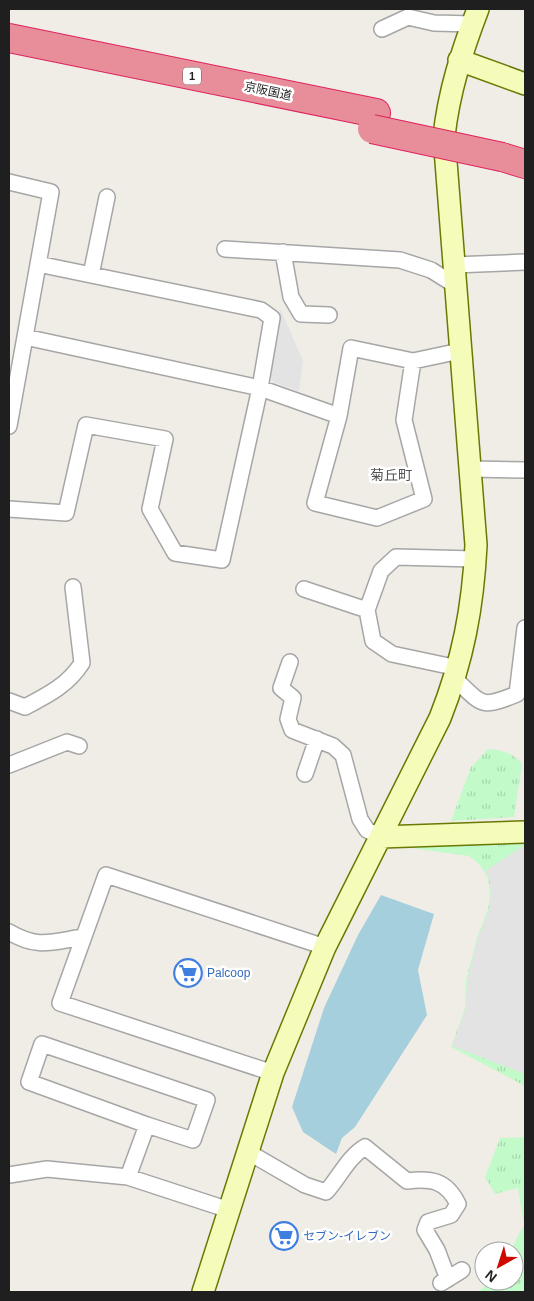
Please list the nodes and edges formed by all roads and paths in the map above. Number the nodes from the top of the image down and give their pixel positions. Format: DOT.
graph roads {
  1 [pos="408,13"];
  2 [pos="475,16"];
  3 [pos="382,29"];
  4 [pos="9,38"];
  5 [pos="9,57"];
  6 [pos="459,60"];
  7 [pos="525,84"];
  8 [pos="373,121"];
  9 [pos="514,153"];
  10 [pos="9,182"];
  11 [pos="107,197"];
  12 [pos="225,249"];
  13 [pos="283,252"];
  14 [pos="525,262"];
  15 [pos="38,264"];
  16 [pos="91,275"];
  17 [pos="454,275"];
  18 [pos="329,315"];
  19 [pos="25,337"];
  20 [pos="460,351"];
  21 [pos="412,361"];
  22 [pos="260,388"];
  23 [pos="11,404"];
  24 [pos="339,416"];
  25 [pos="9,426"];
  26 [pos="470,468"];
  27 [pos="525,470"];
  28 [pos="9,509"];
  29 [pos="475,560"];
  30 [pos="73,587"];
  31 [pos="304,589"];
  32 [pos="368,610"];
  33 [pos="525,628"];
  34 [pos="290,662"];
  35 [pos="457,674"];
  36 [pos="9,701"];
  37 [pos="317,739"];
  38 [pos="80,746"];
  39 [pos="9,765"];
  40 [pos="305,774"];
  41 [pos="525,832"];
  42 [pos="381,837"];
  43 [pos="9,932"];
  44 [pos="83,937"];
  45 [pos="325,947"];
  46 [pos="273,1073"];
  47 [pos="146,1125"];
  48 [pos="248,1152"];
  49 [pos="9,1176"];
  50 [pos="128,1177"];
  51 [pos="229,1210"];
  52 [pos="462,1270"];
  53 [pos="203,1292"];
  1 -- 2 [label="street"];
  1 -- 3 [label="street"];
  2 -- 6 [label="street"];
  4 -- 8 [label="highway, 京阪国道 / 1"];
  5 -- 8 [label="highway, 京阪国道 / 1"];
  6 -- 7 [label="street"];
  6 -- 17 [label="street"];
  8 -- 9 [label="highway, 京阪国道 / 1, bridge"];
  10 -- 15 [label="street"];
  11 -- 16 [label="street"];
  12 -- 13 [label="street"];
  13 -- 17 [label="street"];
  13 -- 18 [label="street"];
  14 -- 17 [label="street"];
  15 -- 16 [label="street"];
  15 -- 19 [label="street"];
  16 -- 22 [label="street"];
  17 -- 20 [label="street"];
  19 -- 22 [label="street"];
  19 -- 23 [label="street"];
  20 -- 21 [label="street"];
  20 -- 26 [label="street"];
  21 -- 24 [label="street"];
  21 -- 24 [label="street"];
  22 -- 24 [label="street"];
  22 -- 28 [label="street"];
  23 -- 25 [label="street"];
  26 -- 27 [label="street"];
  26 -- 29 [label="street"];
  29 -- 32 [label="street"];
  29 -- 35 [label="street"];
  30 -- 36 [label="street"];
  31 -- 32 [label="street"];
  32 -- 35 [label="street"];
  33 -- 35 [label="street"];
  34 -- 37 [label="street"];
  35 -- 42 [label="street"];
  37 -- 40 [label="street"];
  37 -- 42 [label="street"];
  38 -- 39 [label="street"];
  41 -- 42 [label="street"];
  42 -- 45 [label="street"];
  43 -- 44 [label="street"];
  44 -- 45 [label="street"];
  44 -- 46 [label="street"];
  45 -- 46 [label="street"];
  46 -- 48 [label="street"];
  47 -- 47 [label="street"];
  47 -- 50 [label="street"];
  48 -- 51 [label="street"];
  48 -- 52 [label="street"];
  49 -- 50 [label="street"];
  50 -- 51 [label="street"];
  51 -- 53 [label="street"];
}
